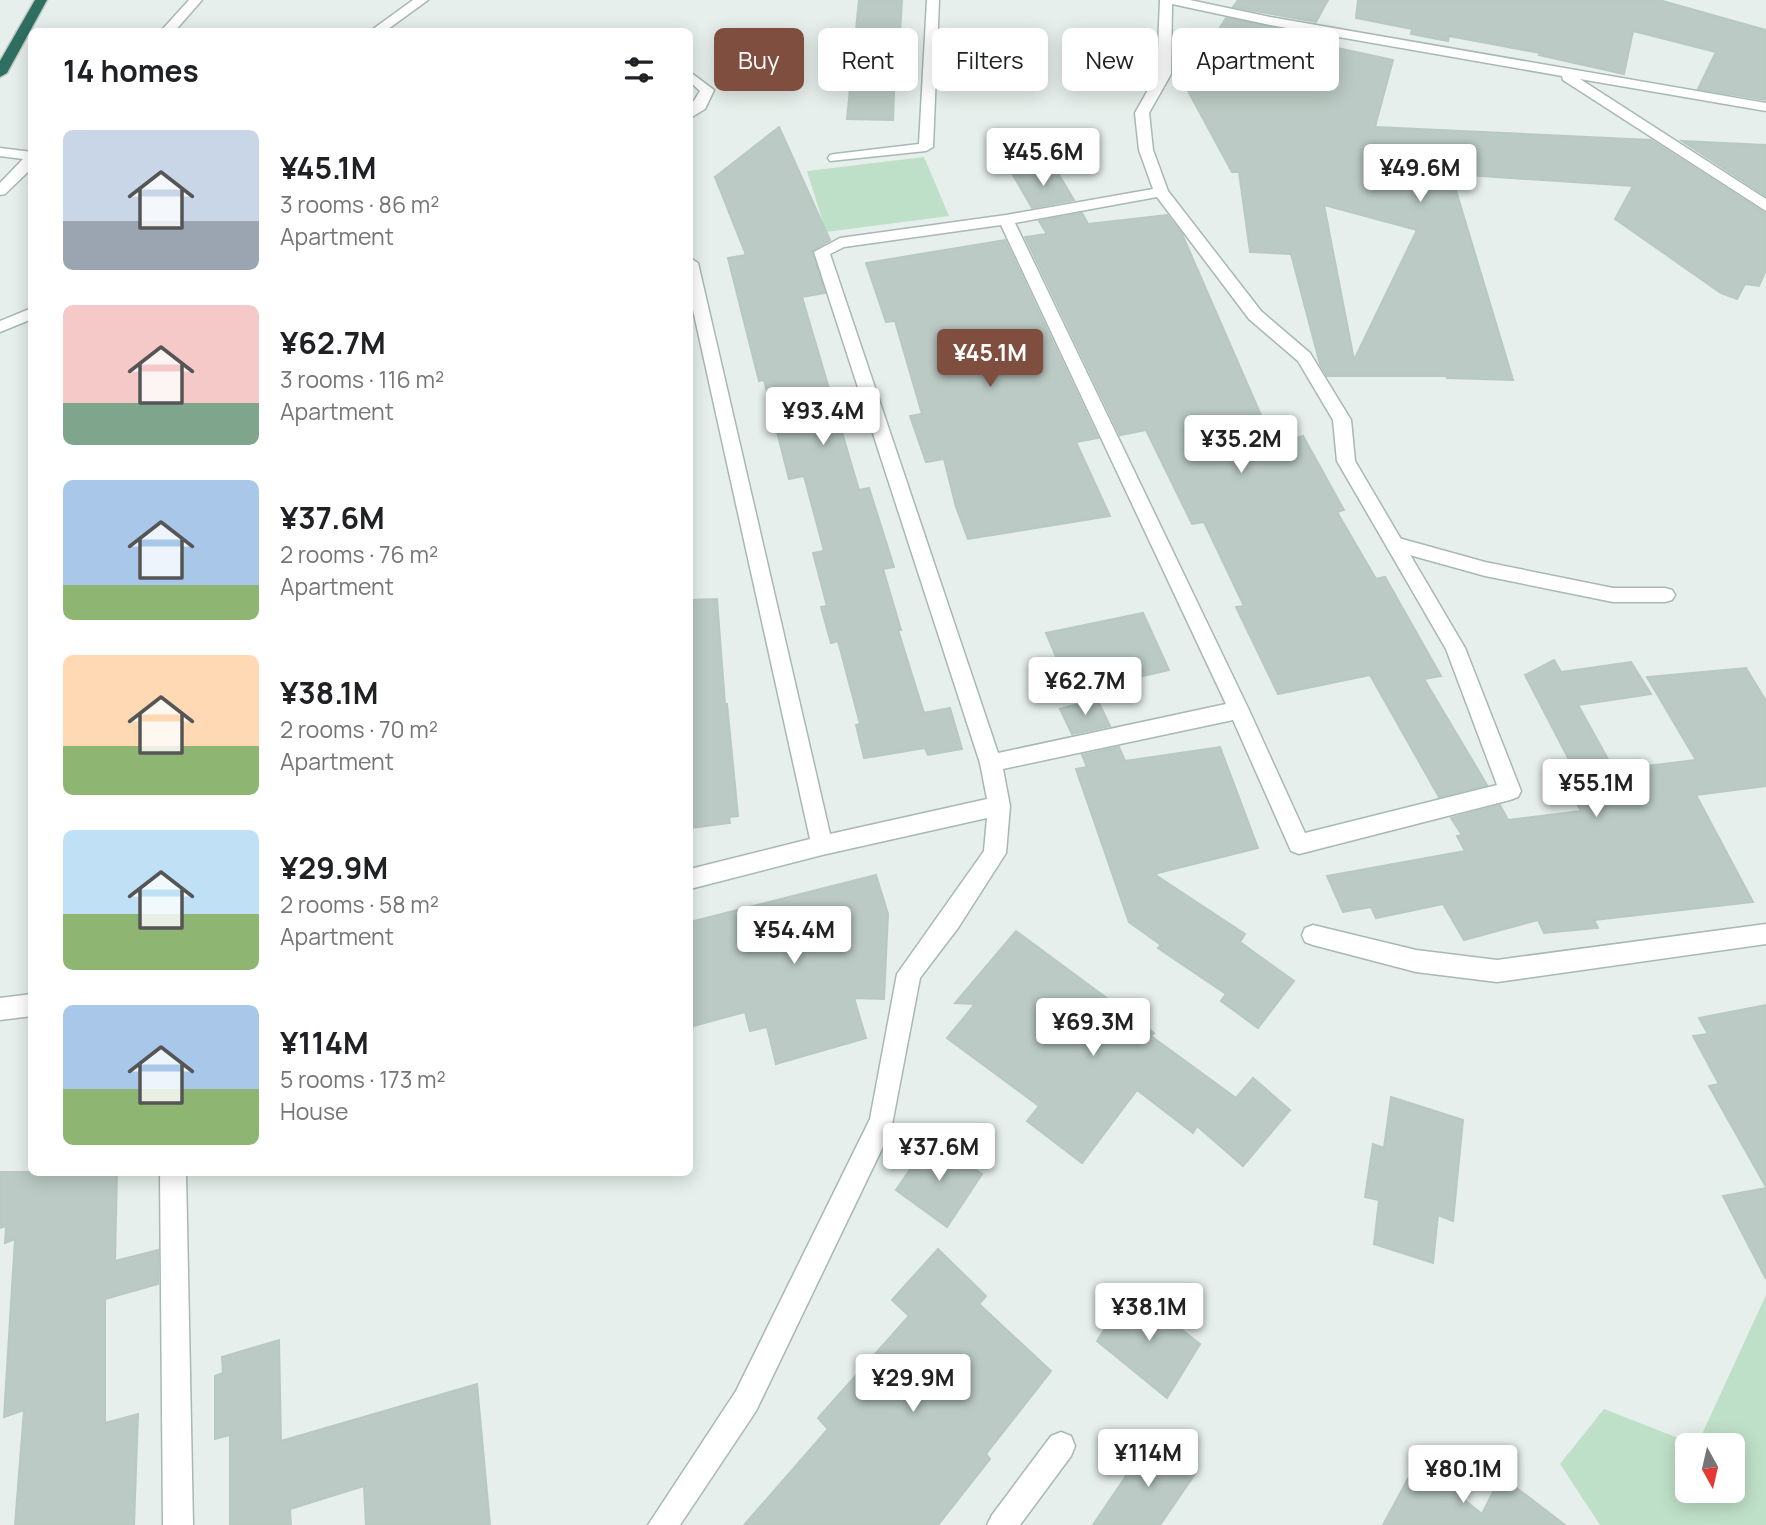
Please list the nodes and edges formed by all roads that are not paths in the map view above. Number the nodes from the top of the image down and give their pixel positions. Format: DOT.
graph roads {
  1 [pos="41,0"];
  2 [pos="196,0"];
  3 [pos="422,0"];
  4 [pos="933,0"];
  5 [pos="1166,0"];
  6 [pos="1172,0"];
  7 [pos="389,22"];
  8 [pos="170,28"];
  9 [pos="381,28"];
  10 [pos="397,28"];
  11 [pos="1560,72"];
  12 [pos="0,73"];
  13 [pos="693,78"];
  14 [pos="1766,107"];
  15 [pos="693,112"];
  16 [pos="0,152"];
  17 [pos="28,156"];
  18 [pos="835,158"];
  19 [pos="28,161"];
  20 [pos="0,191"];
  21 [pos="1161,192"];
  22 [pos="1766,206"];
  23 [pos="1006,220"];
  24 [pos="693,276"];
  25 [pos="28,315"];
  26 [pos="0,327"];
  27 [pos="1395,544"];
  28 [pos="1665,595"];
  29 [pos="1239,709"];
  30 [pos="991,763"];
  31 [pos="999,806"];
  32 [pos="822,845"];
  33 [pos="693,878"];
  34 [pos="1766,934"];
  35 [pos="1313,935"];
  36 [pos="28,1004"];
  37 [pos="0,1009"];
  38 [pos="173,1176"];
  39 [pos="1061,1446"];
  40 [pos="178,1525"];
  41 [pos="663,1525"];
  42 [pos="1002,1525"];
  1 -- 12 [label="highway"];
  2 -- 8 [label="street"];
  3 -- 7 [label="street"];
  4 -- 18 [label="street"];
  5 -- 21 [label="street"];
  6 -- 11 [label="street"];
  7 -- 9 [label="street"];
  7 -- 10 [label="street"];
  11 -- 14 [label="street"];
  11 -- 22 [label="street"];
  13 -- 15 [label="street"];
  16 -- 17 [label="street"];
  19 -- 20 [label="street"];
  21 -- 23 [label="street"];
  21 -- 27 [label="street"];
  23 -- 29 [label="street"];
  23 -- 30 [label="street"];
  24 -- 32 [label="street"];
  25 -- 26 [label="street"];
  27 -- 28 [label="street"];
  27 -- 29 [label="street"];
  29 -- 30 [label="street"];
  30 -- 31 [label="street"];
  31 -- 32 [label="street"];
  31 -- 41 [label="street"];
  32 -- 33 [label="street"];
  34 -- 35 [label="street"];
  36 -- 37 [label="street"];
  38 -- 40 [label="street"];
  39 -- 42 [label="street"];
}
